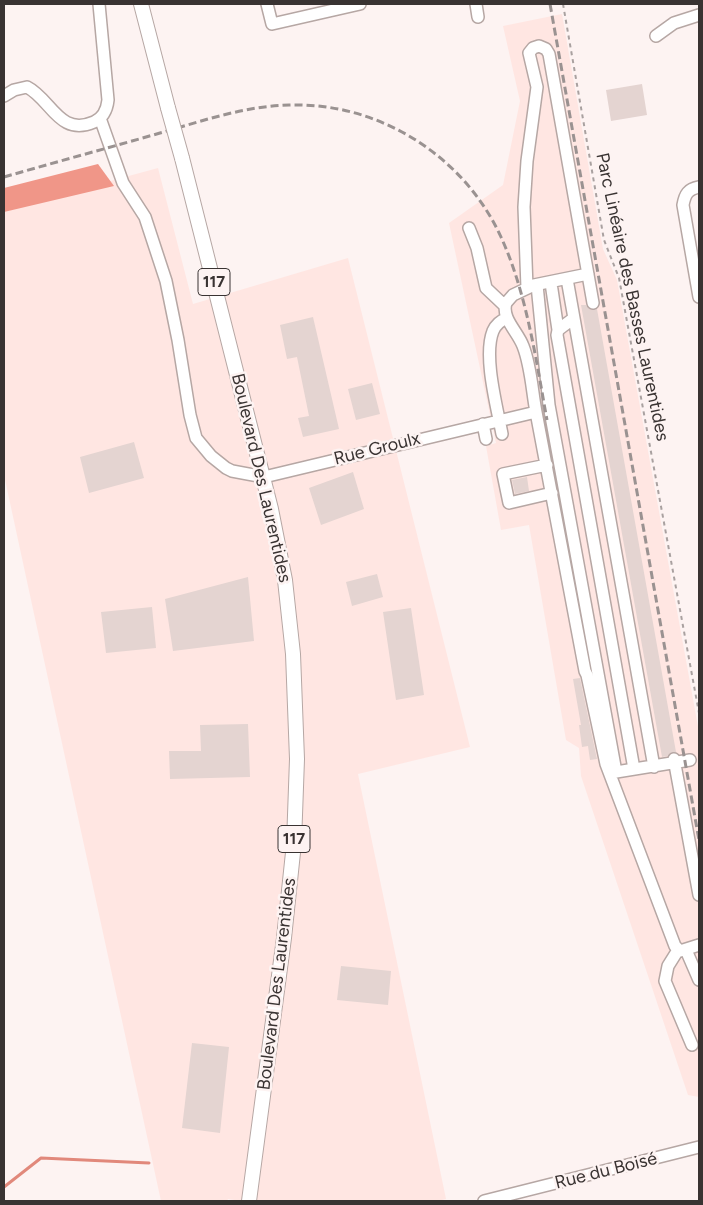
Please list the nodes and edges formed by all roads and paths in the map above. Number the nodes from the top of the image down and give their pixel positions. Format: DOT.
graph roads {
  1 [pos="99,4"];
  2 [pos="141,4"];
  3 [pos="267,4"];
  4 [pos="360,4"];
  5 [pos="476,4"];
  6 [pos="563,4"];
  7 [pos="699,15"];
  8 [pos="478,17"];
  9 [pos="656,36"];
  10 [pos="4,96"];
  11 [pos="100,118"];
  12 [pos="699,186"];
  13 [pos="469,228"];
  14 [pos="588,274"];
  15 [pos="567,279"];
  16 [pos="551,283"];
  17 [pos="532,286"];
  18 [pos="699,293"];
  19 [pos="592,303"];
  20 [pos="505,306"];
  21 [pos="507,318"];
  22 [pos="574,318"];
  23 [pos="558,330"];
  24 [pos="536,412"];
  25 [pos="491,422"];
  26 [pos="502,434"];
  27 [pos="486,439"];
  28 [pos="546,465"];
  29 [pos="264,477"];
  30 [pos="552,494"];
  31 [pos="699,713"];
  32 [pos="690,760"];
  33 [pos="674,761"];
  34 [pos="654,767"];
  35 [pos="634,769"];
  36 [pos="613,773"];
  37 [pos="699,895"];
  38 [pos="699,945"];
  39 [pos="682,950"];
  40 [pos="699,980"];
  41 [pos="692,1045"];
  42 [pos="699,1147"];
  43 [pos="249,1201"];
  44 [pos="484,1201"];
  1 -- 11 [label="street"];
  2 -- 29 [label="main road, Boulevard Des Laurentides / 117, bridge"];
  3 -- 4 [label="street"];
  5 -- 8 [label="street"];
  6 -- 31 [label="path, Parc Linéaire des Basses Laurentides"];
  7 -- 9 [label="street"];
  10 -- 11 [label="street"];
  11 -- 29 [label="street"];
  12 -- 18 [label="street"];
  13 -- 20 [label="street"];
  14 -- 15 [label="street"];
  14 -- 17 [label="street"];
  14 -- 19 [label="street"];
  15 -- 16 [label="street"];
  15 -- 22 [label="street"];
  16 -- 17 [label="street"];
  16 -- 23 [label="street"];
  17 -- 20 [label="street"];
  17 -- 36 [label="street"];
  20 -- 21 [label="street"];
  21 -- 24 [label="street"];
  21 -- 25 [label="street"];
  22 -- 23 [label="street"];
  22 -- 34 [label="street"];
  23 -- 35 [label="street"];
  24 -- 25 [label="street, Rue Groulx"];
  24 -- 28 [label="street"];
  25 -- 26 [label="street"];
  25 -- 27 [label="street"];
  25 -- 29 [label="street, Rue Groulx"];
  28 -- 30 [label="street"];
  28 -- 30 [label="street"];
  29 -- 43 [label="main road, Boulevard Des Laurentides / 117"];
  30 -- 36 [label="street"];
  32 -- 33 [label="street"];
  33 -- 34 [label="street"];
  33 -- 37 [label="street"];
  34 -- 35 [label="street"];
  35 -- 36 [label="street"];
  36 -- 39 [label="street"];
  38 -- 39 [label="street"];
  39 -- 40 [label="street"];
  39 -- 41 [label="street"];
  42 -- 44 [label="street, Rue du Boisé"];
}
